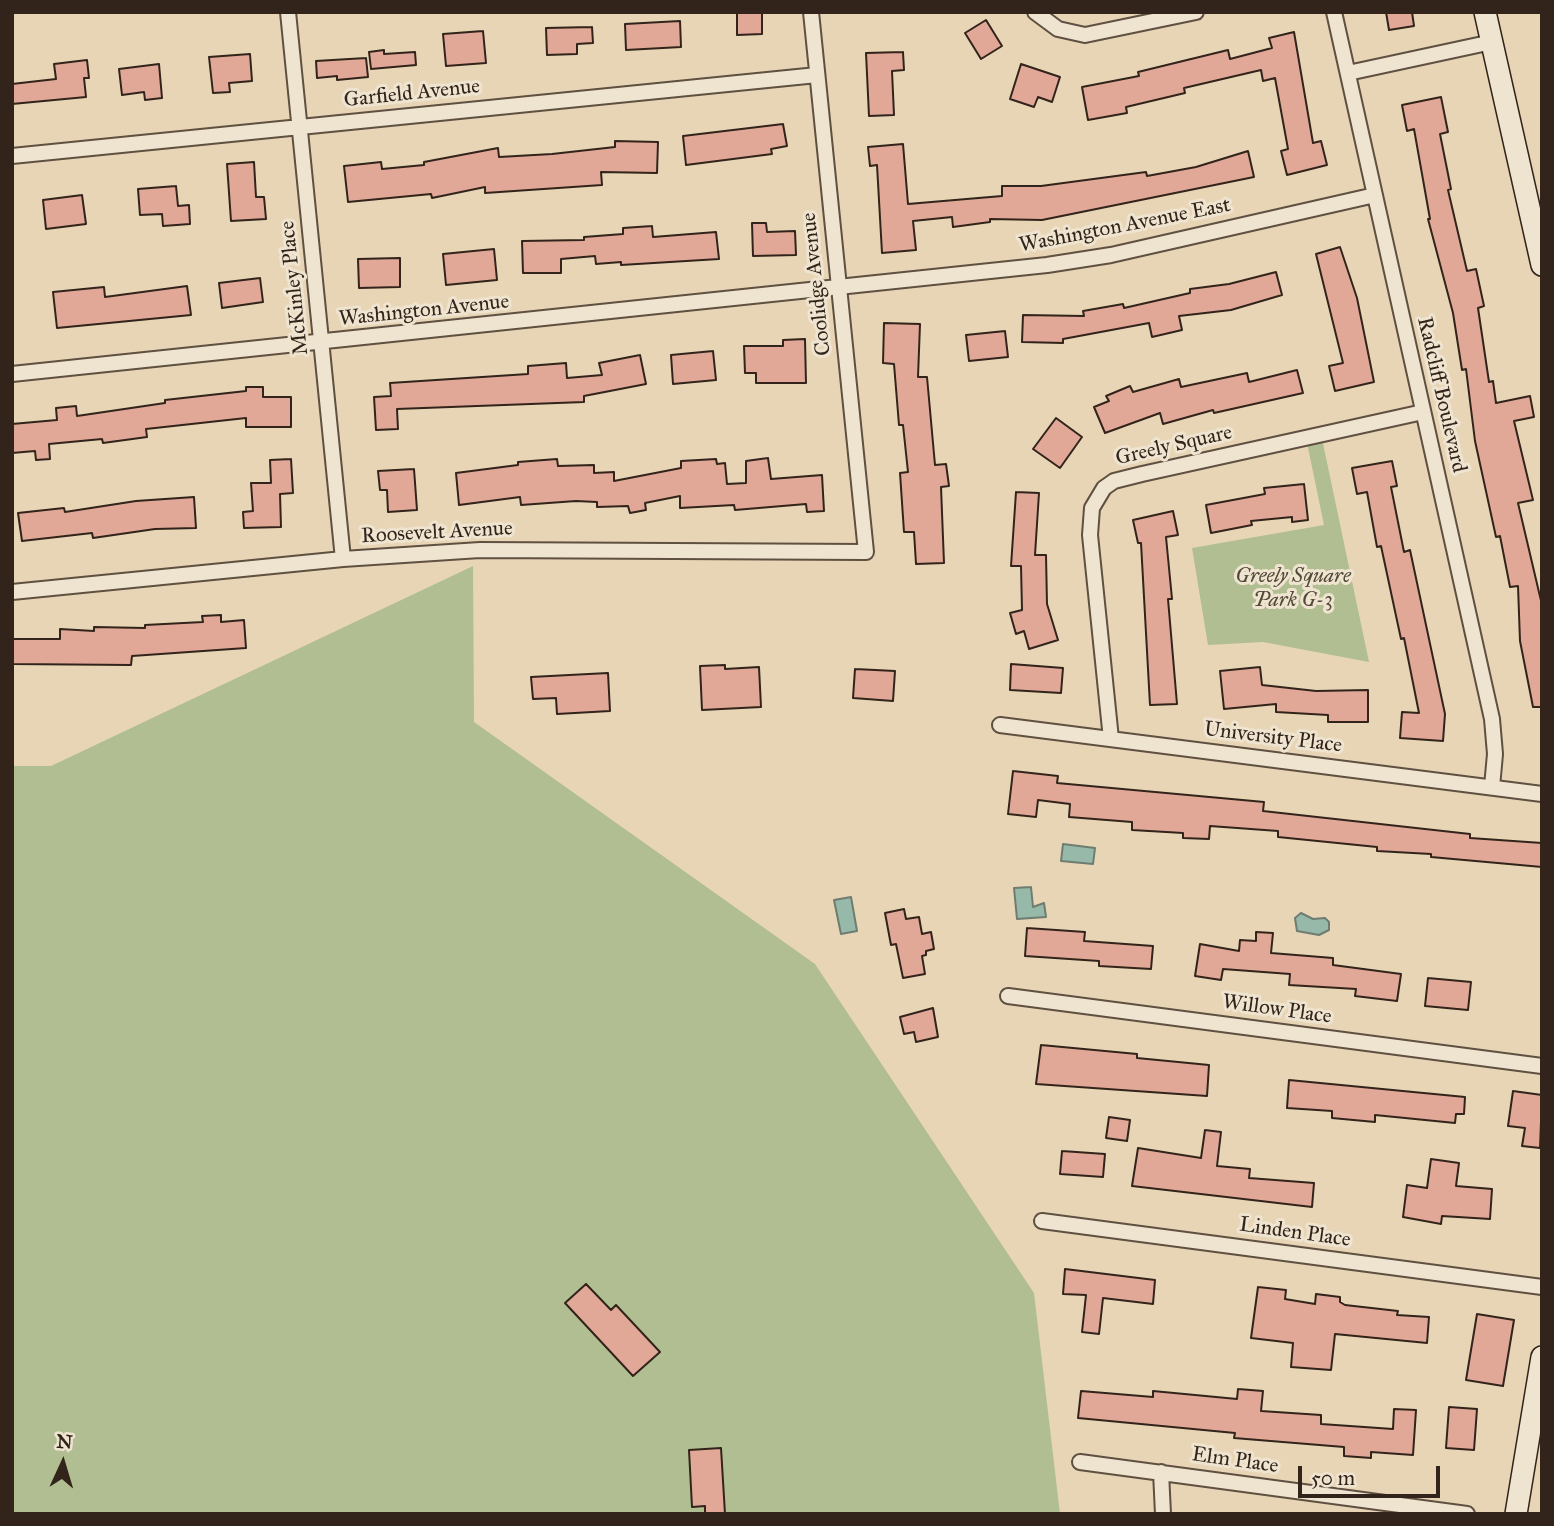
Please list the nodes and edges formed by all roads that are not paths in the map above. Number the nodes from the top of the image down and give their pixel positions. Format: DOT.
graph roads {
  1 [pos="288,12"];
  2 [pos="811,12"];
  3 [pos="1035,12"];
  4 [pos="1196,12"];
  5 [pos="1334,12"];
  6 [pos="1485,12"];
  7 [pos="1492,42"];
  8 [pos="1348,73"];
  9 [pos="817,75"];
  10 [pos="300,127"];
  11 [pos="12,156"];
  12 [pos="1375,195"];
  13 [pos="1542,265"];
  14 [pos="839,289"];
  15 [pos="321,343"];
  16 [pos="12,374"];
  17 [pos="1423,412"];
  18 [pos="866,552"];
  19 [pos="344,559"];
  20 [pos="12,592"];
  21 [pos="1000,725"];
  22 [pos="1111,739"];
  23 [pos="1492,787"];
  24 [pos="1542,794"];
  25 [pos="1008,996"];
  26 [pos="1542,1066"];
  27 [pos="1042,1221"];
  28 [pos="1542,1287"];
  29 [pos="1542,1357"];
  30 [pos="1080,1462"];
  31 [pos="1161,1472"];
  32 [pos="1163,1514"];
  33 [pos="1467,1514"];
  34 [pos="1516,1514"];
  1 -- 10 [label="street, McKinley Place"];
  2 -- 9 [label="street, Coolidge Avenue"];
  3 -- 4 [label="street"];
  5 -- 8 [label="street, Radcliff Boulevard"];
  6 -- 7 [label="main road"];
  7 -- 8 [label="street"];
  7 -- 13 [label="main road"];
  8 -- 12 [label="street, Radcliff Boulevard"];
  9 -- 10 [label="street, Garfield Avenue"];
  9 -- 14 [label="street, Coolidge Avenue"];
  10 -- 11 [label="street, Garfield Avenue"];
  10 -- 15 [label="street, McKinley Place"];
  12 -- 14 [label="street, Washington Avenue East"];
  12 -- 17 [label="street, Radcliff Boulevard"];
  14 -- 15 [label="street, Washington Avenue"];
  14 -- 18 [label="street, Coolidge Avenue"];
  15 -- 16 [label="street, Washington Avenue"];
  15 -- 19 [label="street, McKinley Place"];
  17 -- 22 [label="street, Greely Square"];
  17 -- 23 [label="street, Radcliff Boulevard"];
  18 -- 19 [label="street, Roosevelt Avenue"];
  19 -- 20 [label="street, Roosevelt Avenue"];
  21 -- 22 [label="street, University Place"];
  22 -- 23 [label="street, University Place"];
  23 -- 24 [label="street, University Place"];
  25 -- 26 [label="street, Willow Place"];
  27 -- 28 [label="street, Linden Place"];
  29 -- 34 [label="main road"];
  30 -- 31 [label="street, Elm Place"];
  31 -- 32 [label="street"];
  31 -- 33 [label="street, Elm Place"];
}
